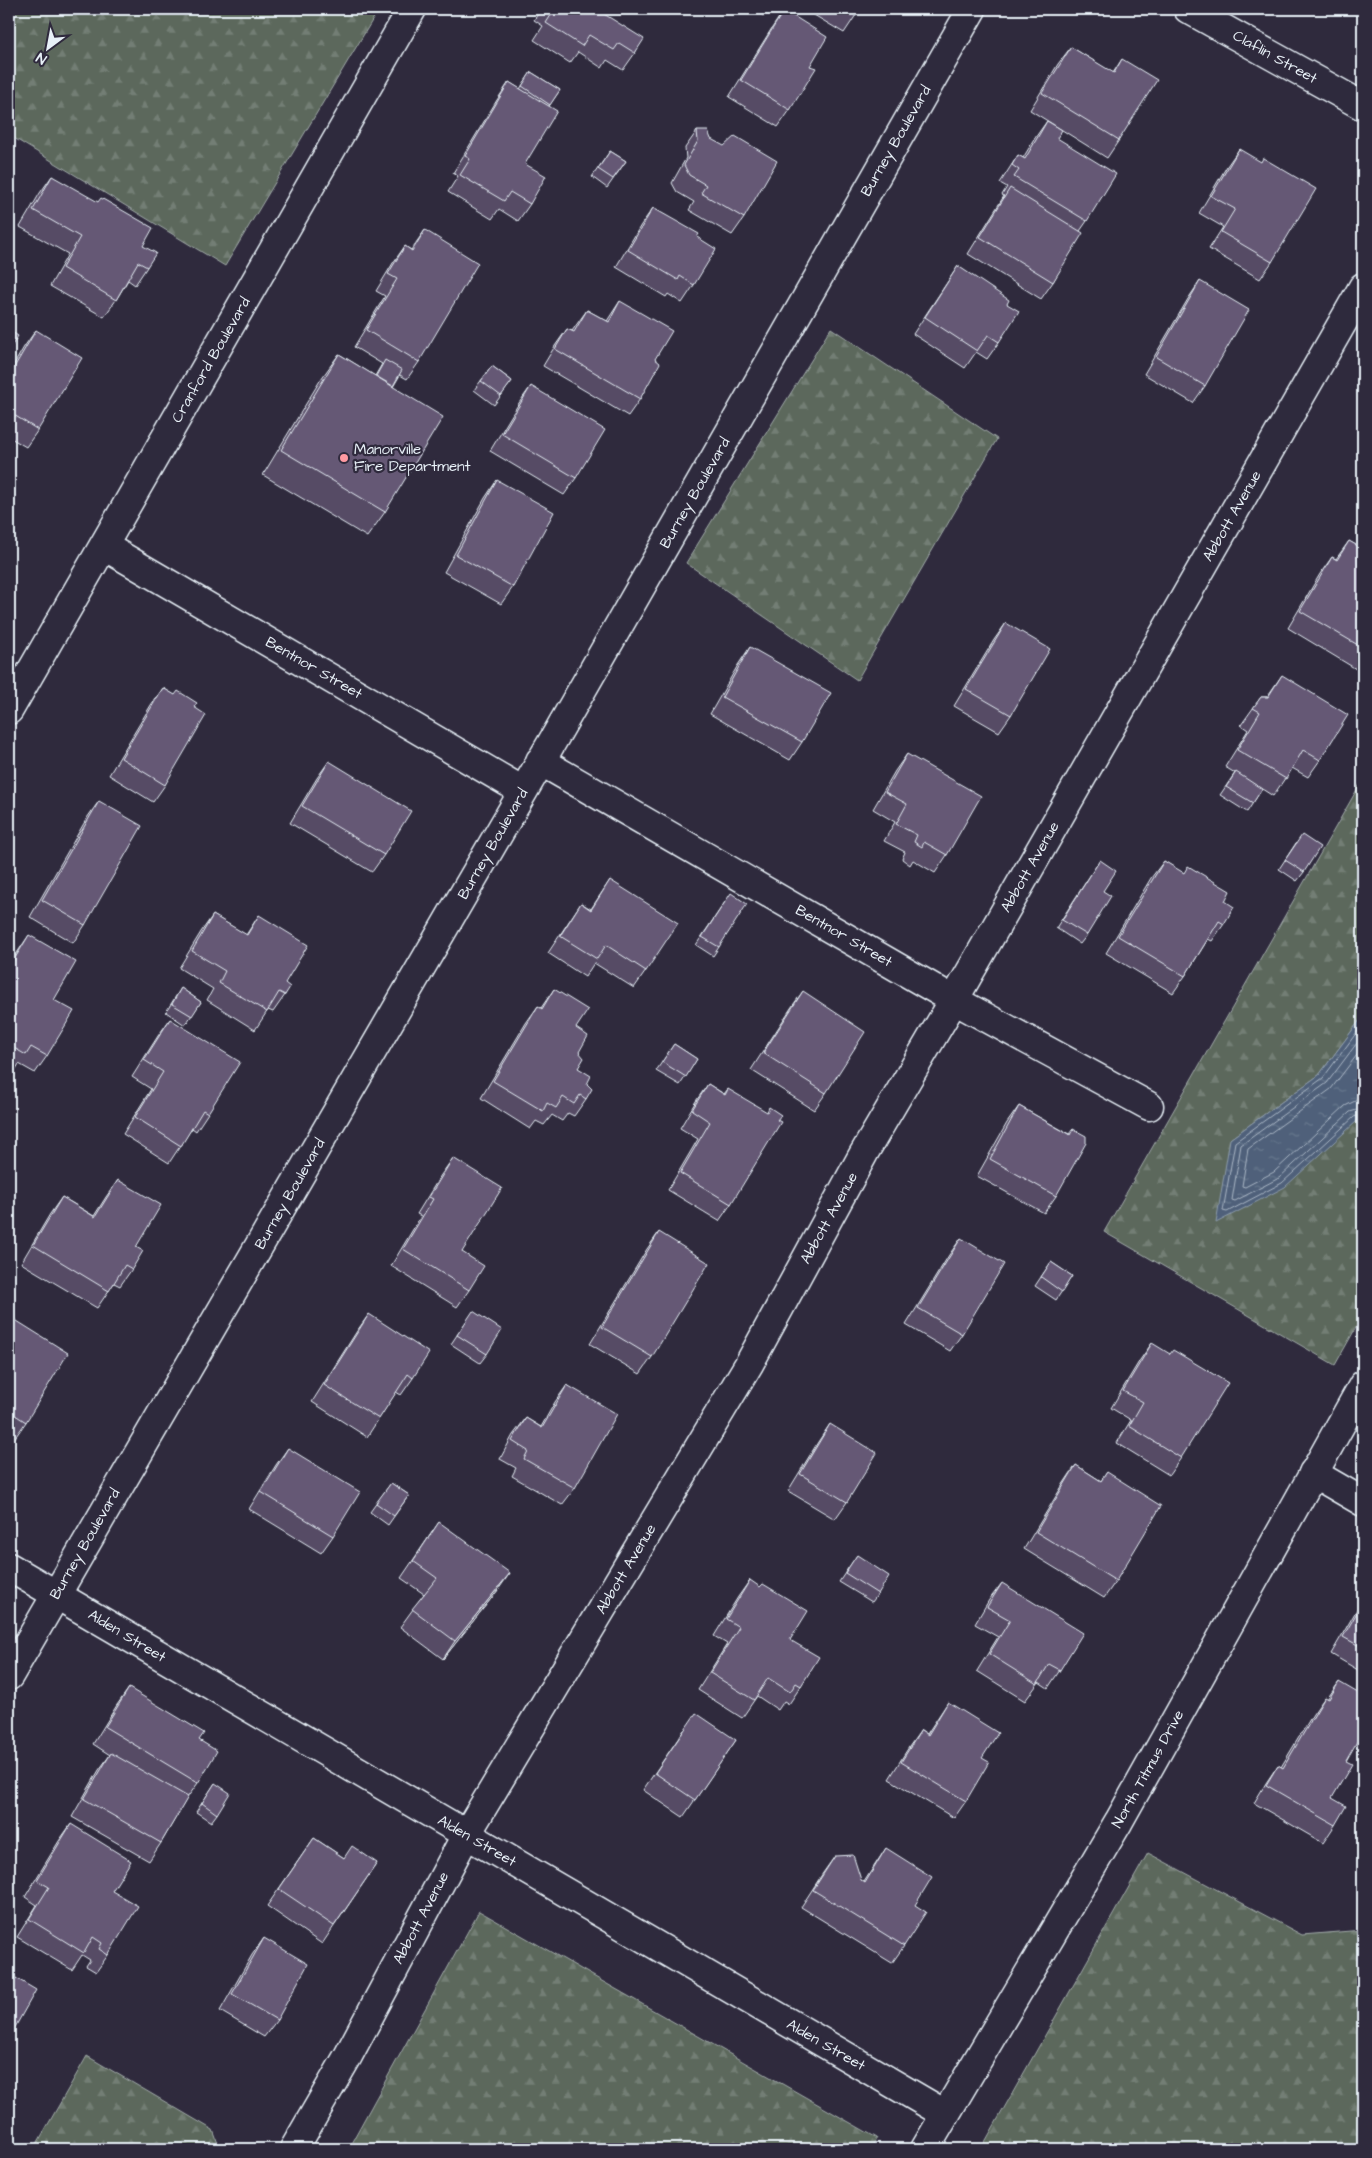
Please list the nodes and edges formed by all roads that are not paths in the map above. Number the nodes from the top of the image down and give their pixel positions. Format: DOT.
graph roads {
  1 [pos="412,9"];
  2 [pos="972,9"];
  3 [pos="1188,9"];
  4 [pos="1363,106"];
  5 [pos="1363,287"];
  6 [pos="104,546"];
  7 [pos="9,710"];
  8 [pos="540,761"];
  9 [pos="523,791"];
  10 [pos="954,1000"];
  11 [pos="1149,1106"];
  12 [pos="1363,1385"];
  13 [pos="1313,1472"];
  14 [pos="1363,1502"];
  15 [pos="9,1567"];
  16 [pos="56,1593"];
  17 [pos="9,1676"];
  18 [pos="466,1835"];
  19 [pos="945,2114"];
  20 [pos="294,2149"];
  21 [pos="925,2149"];
  1 -- 6 [label="street, Cranford Boulevard"];
  2 -- 8 [label="street, Burney Boulevard"];
  3 -- 4 [label="street, Claflin Street"];
  5 -- 10 [label="street, Abbott Avenue"];
  6 -- 7 [label="street, Cranford Boulevard"];
  6 -- 9 [label="street, Bentnor Street"];
  8 -- 9 [label="street, Burney Boulevard"];
  8 -- 10 [label="street, Bentnor Street"];
  9 -- 16 [label="street, Burney Boulevard"];
  10 -- 11 [label="street, Bentnor Street"];
  10 -- 18 [label="street, Abbott Avenue"];
  12 -- 13 [label="street, North Titmus Drive"];
  13 -- 14 [label="street"];
  13 -- 19 [label="street, North Titmus Drive"];
  15 -- 16 [label="street, Alden Street"];
  16 -- 17 [label="street, Burney Boulevard"];
  16 -- 18 [label="street, Alden Street"];
  18 -- 19 [label="street, Alden Street"];
  18 -- 20 [label="street, Abbott Avenue"];
  19 -- 21 [label="street, North Titmus Drive"];
}
